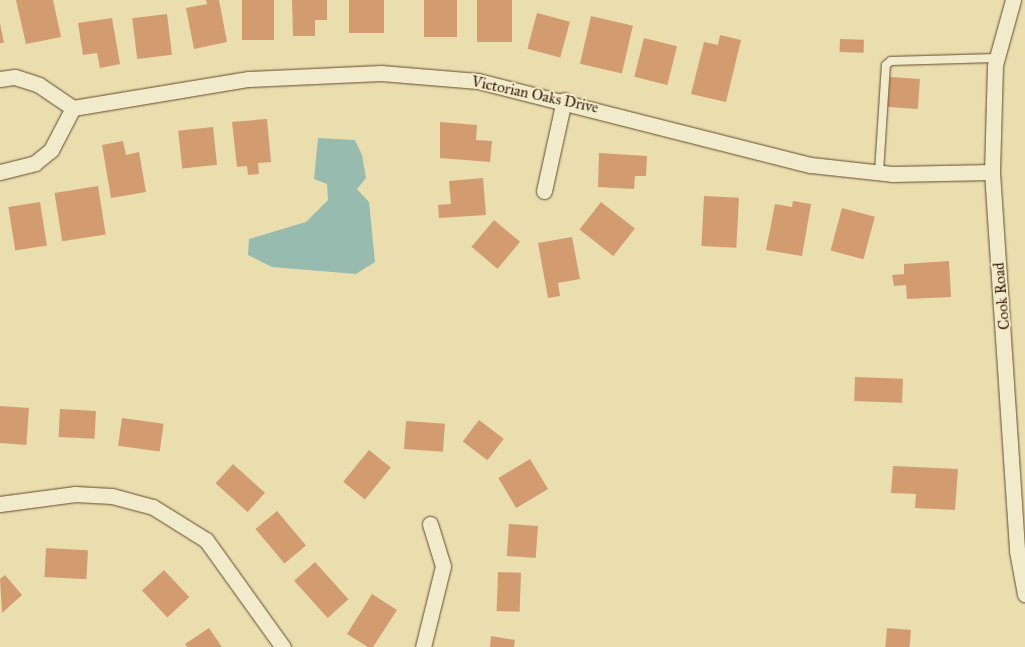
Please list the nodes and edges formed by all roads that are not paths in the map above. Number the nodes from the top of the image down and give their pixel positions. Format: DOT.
graph roads {
  1 [pos="1013,0"];
  2 [pos="996,58"];
  3 [pos="0,79"];
  4 [pos="564,100"];
  5 [pos="73,108"];
  6 [pos="0,172"];
  7 [pos="879,172"];
  8 [pos="992,172"];
  9 [pos="544,191"];
  10 [pos="0,504"];
  11 [pos="430,524"];
  12 [pos="1025,594"];
  13 [pos="283,647"];
  14 [pos="423,647"];
  1 -- 2 [label="street, Cook Road"];
  2 -- 7 [label="lane"];
  2 -- 8 [label="street, Cook Road"];
  3 -- 5 [label="street"];
  4 -- 5 [label="street, Victorian Oaks Drive"];
  4 -- 7 [label="street, Victorian Oaks Drive"];
  4 -- 9 [label="street"];
  5 -- 6 [label="street"];
  7 -- 8 [label="street, Victorian Oaks Drive"];
  8 -- 12 [label="street, Cook Road"];
  10 -- 13 [label="street"];
  11 -- 14 [label="street"];
}
